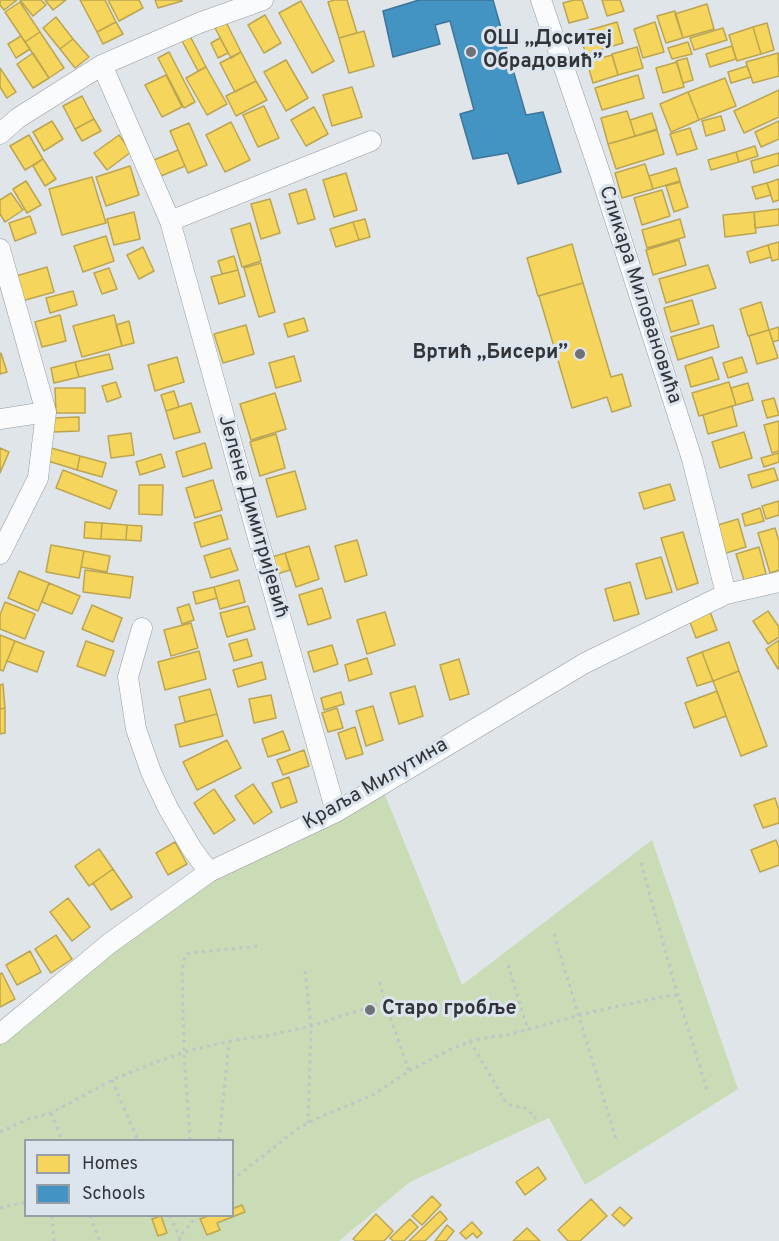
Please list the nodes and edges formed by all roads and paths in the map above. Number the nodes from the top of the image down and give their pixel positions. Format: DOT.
graph roads {
  1 [pos="263,0"];
  2 [pos="541,0"];
  3 [pos="102,65"];
  4 [pos="0,134"];
  5 [pos="370,141"];
  6 [pos="170,221"];
  7 [pos="0,249"];
  8 [pos="46,412"];
  9 [pos="0,419"];
  10 [pos="0,554"];
  11 [pos="779,582"];
  12 [pos="726,594"];
  13 [pos="142,628"];
  14 [pos="336,812"];
  15 [pos="641,863"];
  16 [pos="209,872"];
  17 [pos="554,934"];
  18 [pos="260,946"];
  19 [pos="508,965"];
  20 [pos="306,971"];
  21 [pos="379,979"];
  22 [pos="678,996"];
  23 [pos="385,1002"];
  24 [pos="578,1016"];
  25 [pos="311,1026"];
  26 [pos="528,1030"];
  27 [pos="0,1034"];
  28 [pos="470,1041"];
  29 [pos="229,1042"];
  30 [pos="184,1053"];
  31 [pos="410,1071"];
  32 [pos="112,1080"];
  33 [pos="707,1090"];
  34 [pos="51,1113"];
  35 [pos="536,1119"];
  36 [pos="308,1123"];
  37 [pos="0,1132"];
  38 [pos="62,1139"];
  39 [pos="138,1139"];
  40 [pos="190,1139"];
  41 [pos="219,1139"];
  42 [pos="616,1139"];
  43 [pos="234,1178"];
  44 [pos="24,1202"];
  45 [pos="0,1208"];
  46 [pos="52,1217"];
  47 [pos="91,1217"];
  48 [pos="172,1217"];
  49 [pos="195,1217"];
  50 [pos="180,1240"];
  51 [pos="54,1241"];
  52 [pos="100,1241"];
  1 -- 3 [label="street"];
  2 -- 12 [label="street, Сликара Миловановића"];
  3 -- 4 [label="street"];
  3 -- 6 [label="street, Јелене Димитријевић"];
  5 -- 6 [label="street"];
  6 -- 14 [label="street, Јелене Димитријевић"];
  7 -- 8 [label="street"];
  8 -- 9 [label="street"];
  8 -- 10 [label="street"];
  11 -- 12 [label="street, Краља Милутина"];
  12 -- 14 [label="street, Краља Милутина"];
  13 -- 16 [label="street"];
  14 -- 16 [label="street, Краља Милутина"];
  15 -- 22 [label="path"];
  16 -- 27 [label="street, Краља Милутина"];
  17 -- 24 [label="path"];
  18 -- 30 [label="path"];
  19 -- 26 [label="path"];
  20 -- 25 [label="path"];
  21 -- 23 [label="path"];
  22 -- 24 [label="path"];
  22 -- 33 [label="path"];
  23 -- 25 [label="path"];
  23 -- 31 [label="path"];
  24 -- 26 [label="path"];
  24 -- 42 [label="path"];
  25 -- 29 [label="path"];
  25 -- 36 [label="path"];
  26 -- 28 [label="path"];
  28 -- 31 [label="path"];
  28 -- 35 [label="path"];
  29 -- 30 [label="path"];
  29 -- 41 [label="path"];
  30 -- 32 [label="path"];
  30 -- 40 [label="path"];
  31 -- 36 [label="path"];
  32 -- 34 [label="path"];
  32 -- 39 [label="path"];
  34 -- 37 [label="path"];
  34 -- 38 [label="path"];
  36 -- 43 [label="path"];
  44 -- 45 [label="path"];
  46 -- 51 [label="path"];
  47 -- 52 [label="path"];
  48 -- 50 [label="path"];
  49 -- 50 [label="path"];
}
